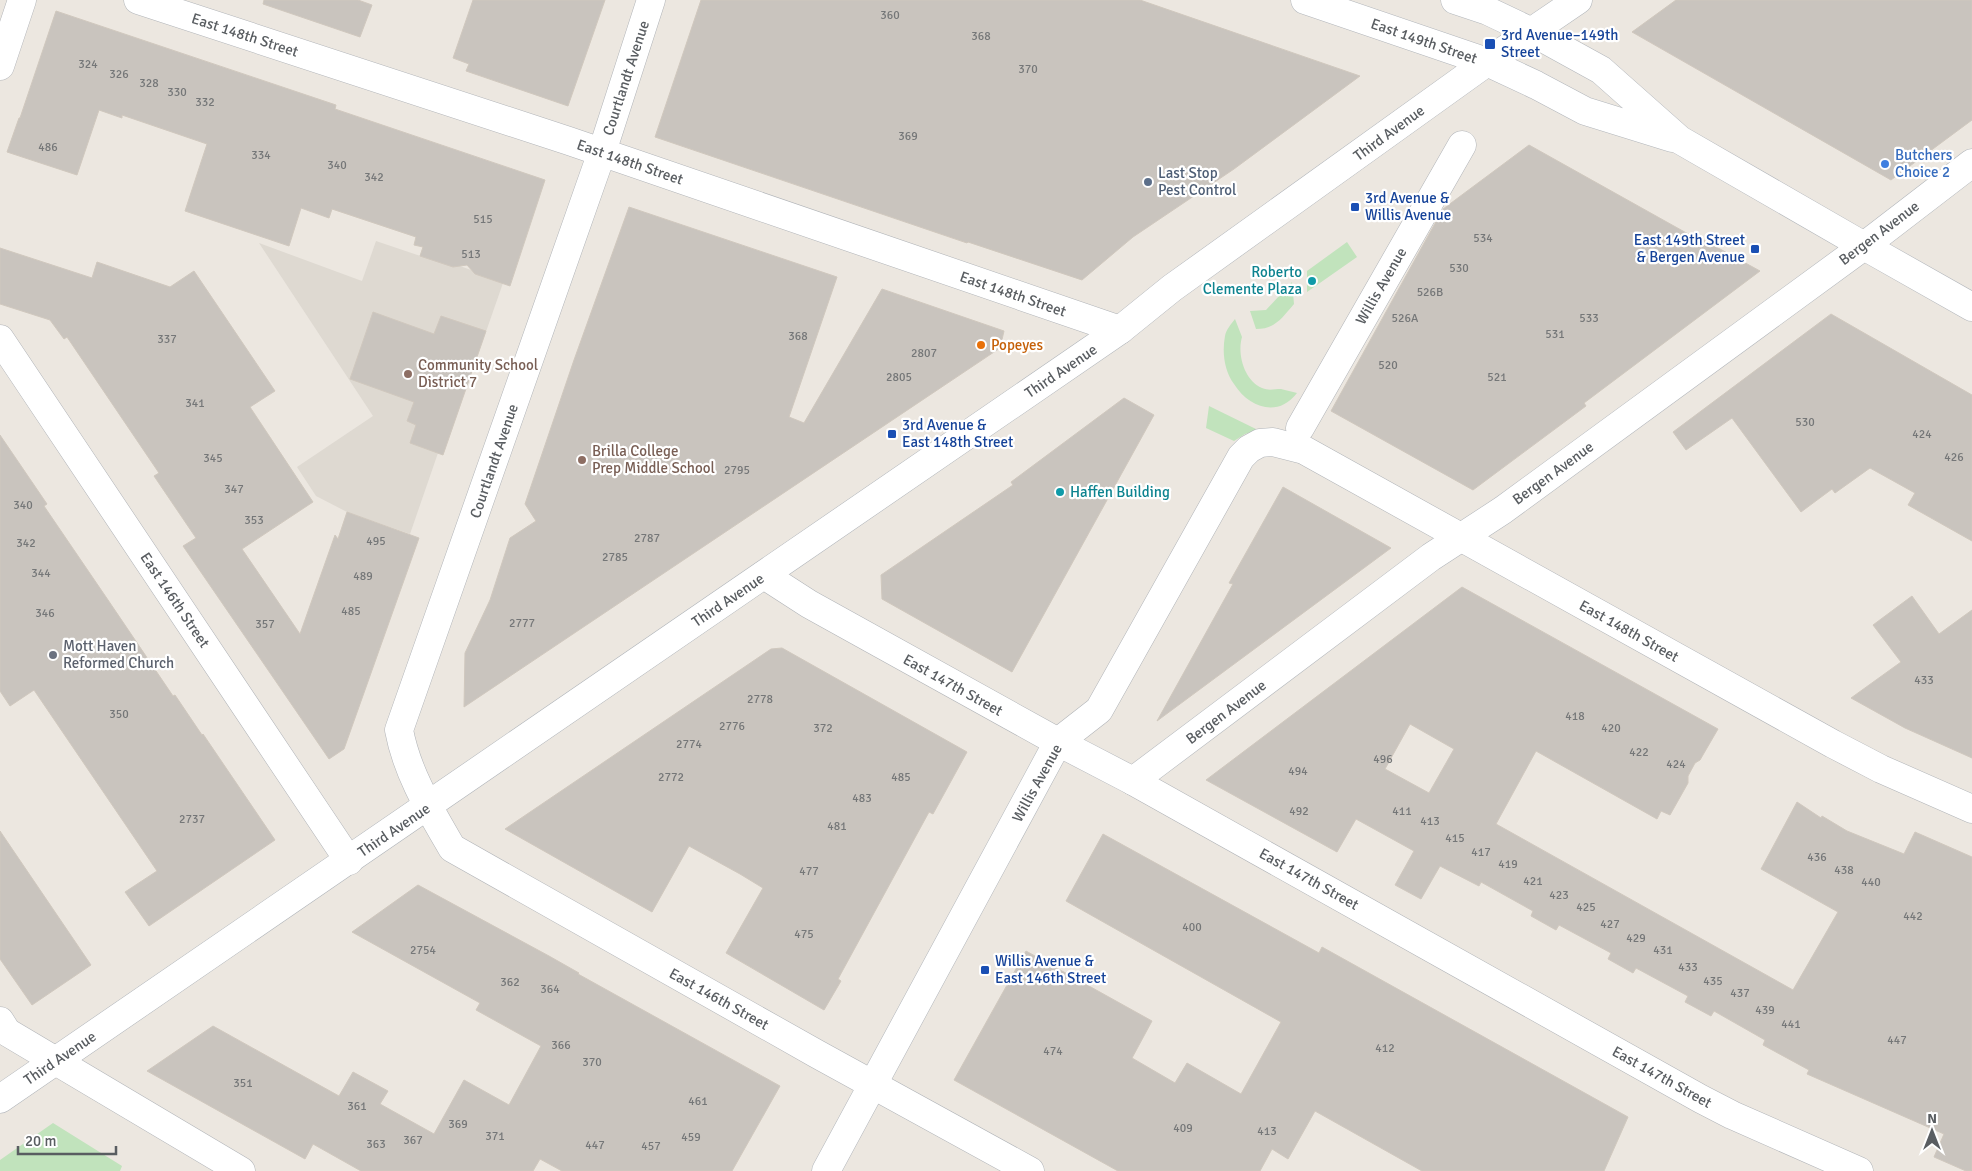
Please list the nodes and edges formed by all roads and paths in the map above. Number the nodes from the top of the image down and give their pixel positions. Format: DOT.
graph roads {
  1 [pos="22,0"];
  2 [pos="138,0"];
  3 [pos="651,0"];
  4 [pos="1305,0"];
  5 [pos="1578,0"];
  6 [pos="1465,2"];
  7 [pos="1532,32"];
  8 [pos="1487,62"];
  9 [pos="0,66"];
  10 [pos="1680,140"];
  11 [pos="1462,145"];
  12 [pos="602,152"];
  13 [pos="1972,163"];
  14 [pos="1864,246"];
  15 [pos="1972,306"];
  16 [pos="1120,330"];
  17 [pos="0,339"];
  18 [pos="1295,436"];
  19 [pos="1461,536"];
  20 [pos="764,575"];
  21 [pos="1058,742"];
  22 [pos="1133,781"];
  23 [pos="428,807"];
  24 [pos="1972,809"];
  25 [pos="349,861"];
  26 [pos="0,1021"];
  27 [pos="56,1061"];
  28 [pos="872,1084"];
  29 [pos="0,1099"];
  30 [pos="240,1171"];
  31 [pos="826,1171"];
  32 [pos="1030,1171"];
  33 [pos="1859,1171"];
  1 -- 9 [label="street"];
  2 -- 12 [label="street, East 148th Street"];
  3 -- 12 [label="street, Courtlandt Avenue"];
  4 -- 8 [label="street, East 149th Street"];
  5 -- 7 [label="street"];
  6 -- 7 [label="street, East 149th Street"];
  7 -- 8 [label="street, Third Avenue"];
  7 -- 10 [label="street, East 149th Street"];
  8 -- 10 [label="street, East 149th Street"];
  8 -- 16 [label="street, Third Avenue"];
  10 -- 14 [label="street, East 149th Street"];
  11 -- 18 [label="street, Willis Avenue"];
  12 -- 16 [label="street, East 148th Street"];
  12 -- 23 [label="street, Courtlandt Avenue"];
  13 -- 14 [label="street, Bergen Avenue"];
  14 -- 15 [label="street, East 149th Street"];
  14 -- 19 [label="street, Bergen Avenue"];
  16 -- 20 [label="street, Third Avenue"];
  17 -- 25 [label="street, East 146th Street"];
  18 -- 19 [label="street, East 148th Street"];
  18 -- 21 [label="street, Willis Avenue"];
  19 -- 22 [label="street, Bergen Avenue"];
  19 -- 24 [label="street, East 148th Street"];
  20 -- 21 [label="street, East 147th Street"];
  20 -- 23 [label="street, Third Avenue"];
  21 -- 22 [label="street, East 147th Street"];
  21 -- 28 [label="street, Willis Avenue"];
  22 -- 33 [label="street, East 147th Street"];
  23 -- 25 [label="street, Third Avenue"];
  23 -- 28 [label="street, East 146th Street"];
  25 -- 27 [label="street, Third Avenue"];
  26 -- 27 [label="street"];
  27 -- 29 [label="street, Third Avenue"];
  27 -- 30 [label="street"];
  28 -- 31 [label="street, Willis Avenue"];
  28 -- 32 [label="street, East 146th Street"];
}
